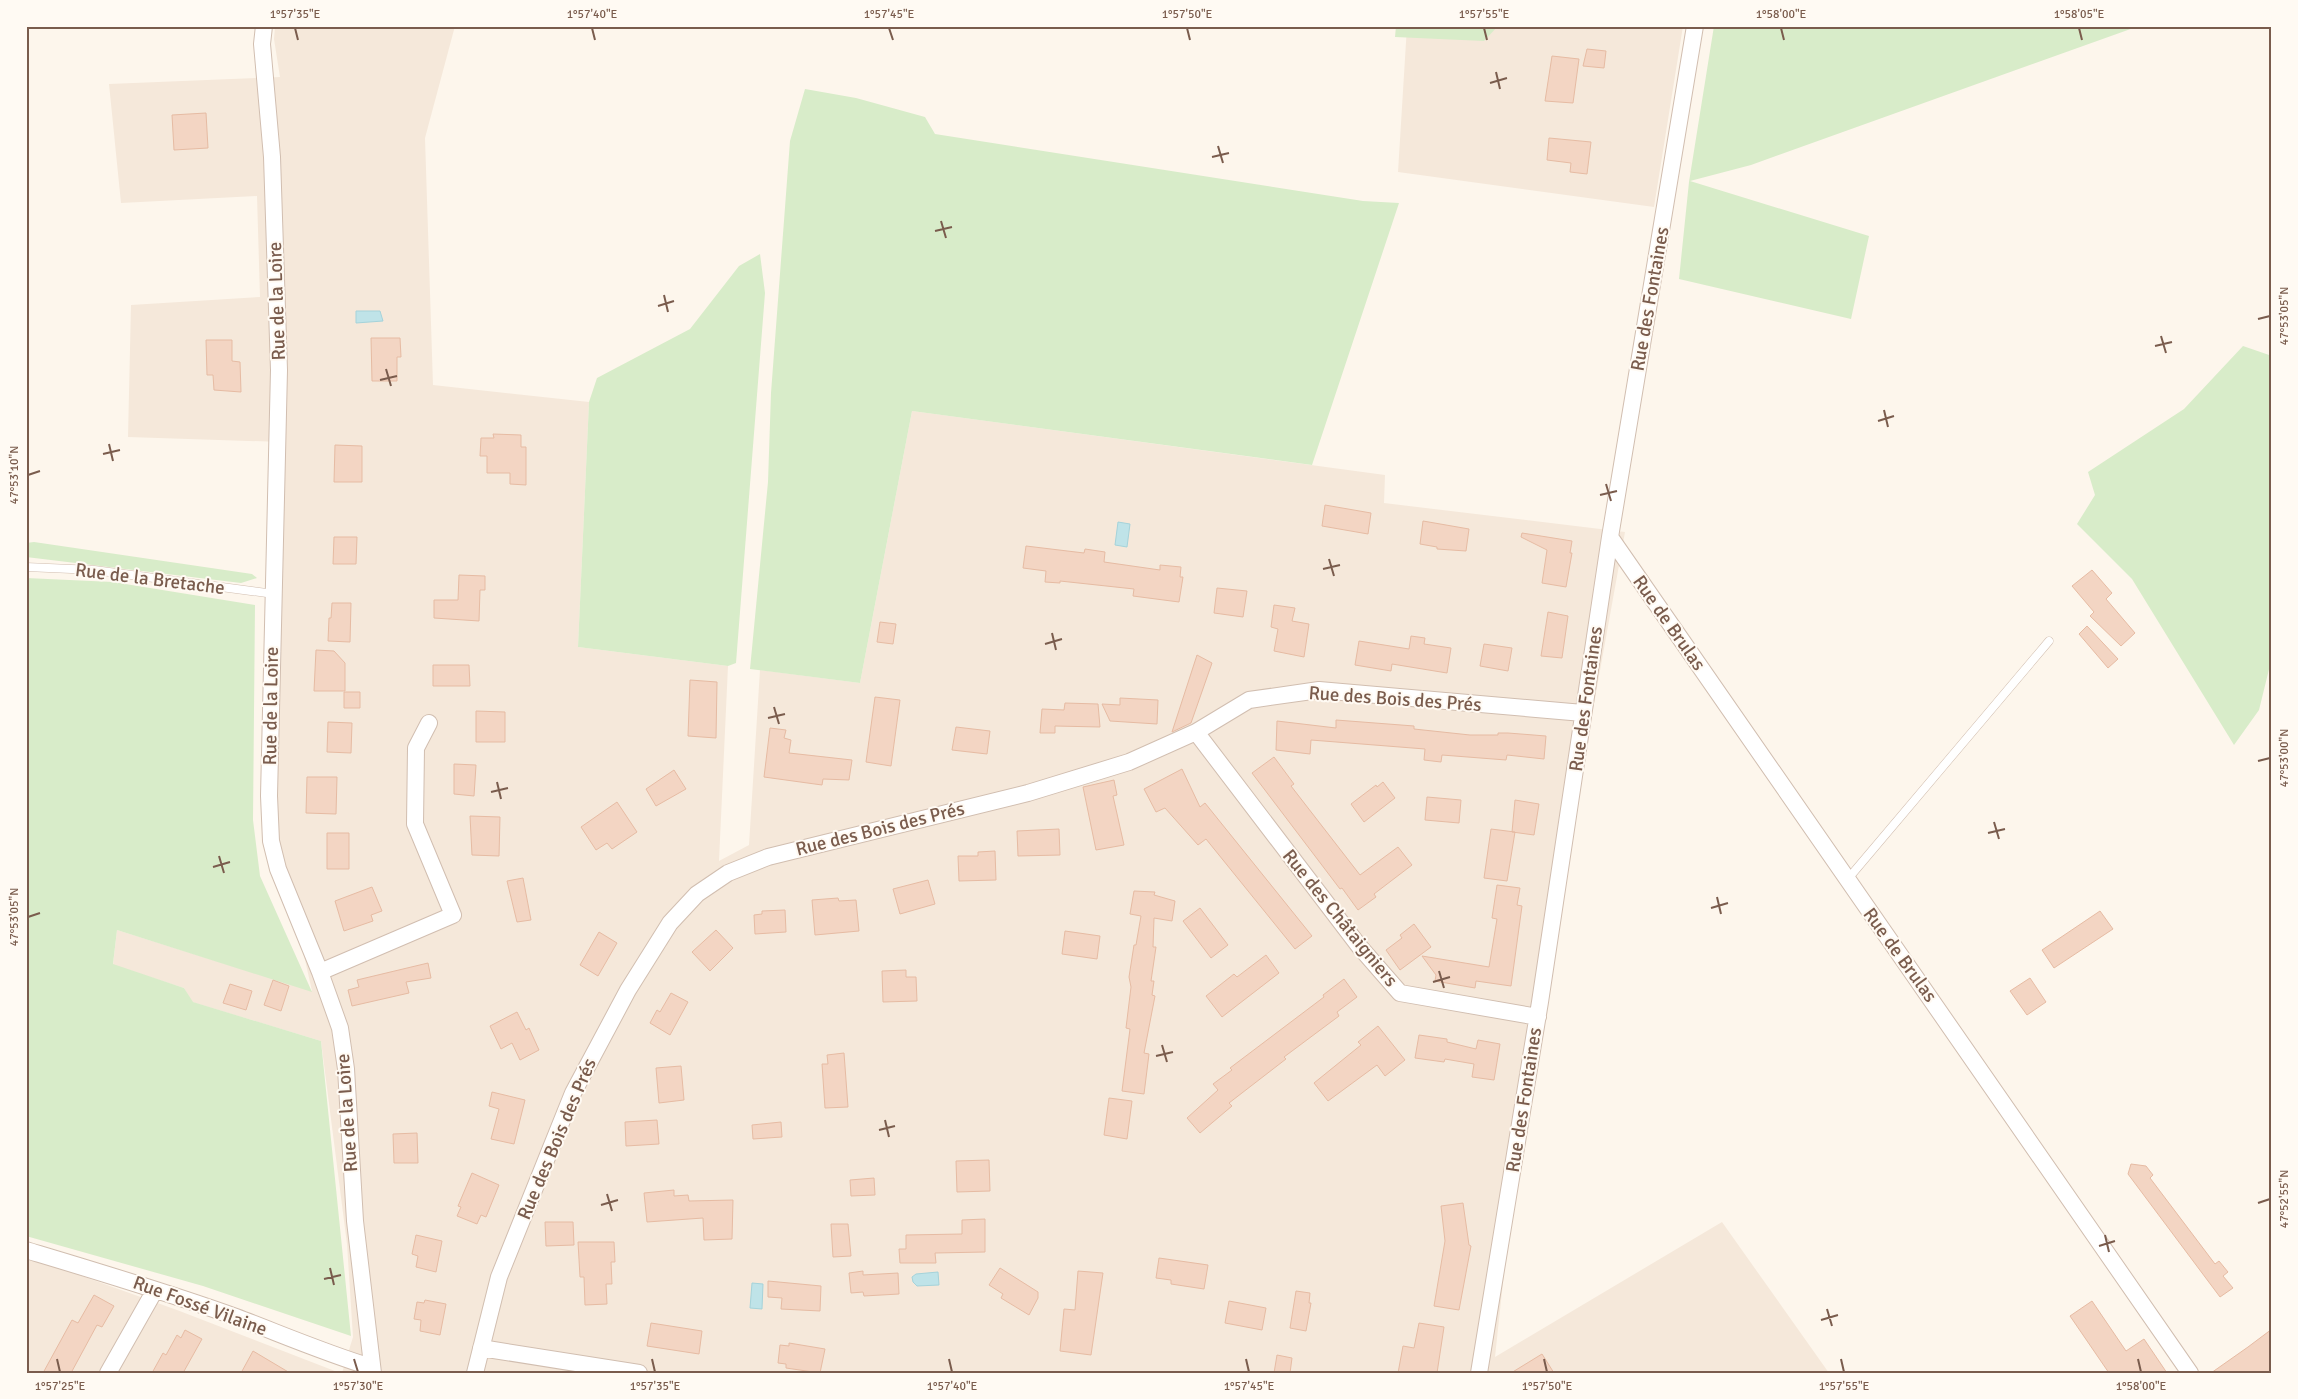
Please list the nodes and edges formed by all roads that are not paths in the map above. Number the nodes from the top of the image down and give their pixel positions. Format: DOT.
graph roads {
  1 [pos="264,26"];
  2 [pos="1695,26"];
  3 [pos="1610,537"];
  4 [pos="26,567"];
  5 [pos="274,594"];
  6 [pos="2049,641"];
  7 [pos="1583,713"];
  8 [pos="429,723"];
  9 [pos="1196,732"];
  10 [pos="1846,880"];
  11 [pos="320,972"];
  12 [pos="1538,1017"];
  13 [pos="26,1250"];
  14 [pos="155,1290"];
  15 [pos="481,1348"];
  16 [pos="372,1370"];
  17 [pos="108,1373"];
  18 [pos="475,1373"];
  19 [pos="639,1373"];
  20 [pos="1479,1373"];
  21 [pos="2190,1373"];
  1 -- 5 [label="street, Rue de la Loire"];
  2 -- 3 [label="street, Rue des Fontaines"];
  3 -- 7 [label="street, Rue des Fontaines"];
  3 -- 10 [label="street, Rue de Brulas"];
  4 -- 5 [label="lane, Rue de la Bretache"];
  5 -- 11 [label="street, Rue de la Loire"];
  6 -- 10 [label="lane"];
  7 -- 9 [label="street, Rue des Bois des Prés"];
  7 -- 12 [label="street, Rue des Fontaines"];
  8 -- 11 [label="street"];
  9 -- 12 [label="street, Rue des Châtaigniers"];
  9 -- 15 [label="street, Rue des Bois des Prés"];
  10 -- 21 [label="street, Rue de Brulas"];
  11 -- 16 [label="street, Rue de la Loire"];
  12 -- 20 [label="street, Rue des Fontaines"];
  13 -- 14 [label="street, Rue Fossé Vilaine"];
  14 -- 16 [label="street, Rue Fossé Vilaine"];
  14 -- 17 [label="street"];
  15 -- 18 [label="street, Rue des Bois des Prés"];
  15 -- 19 [label="street"];
}
